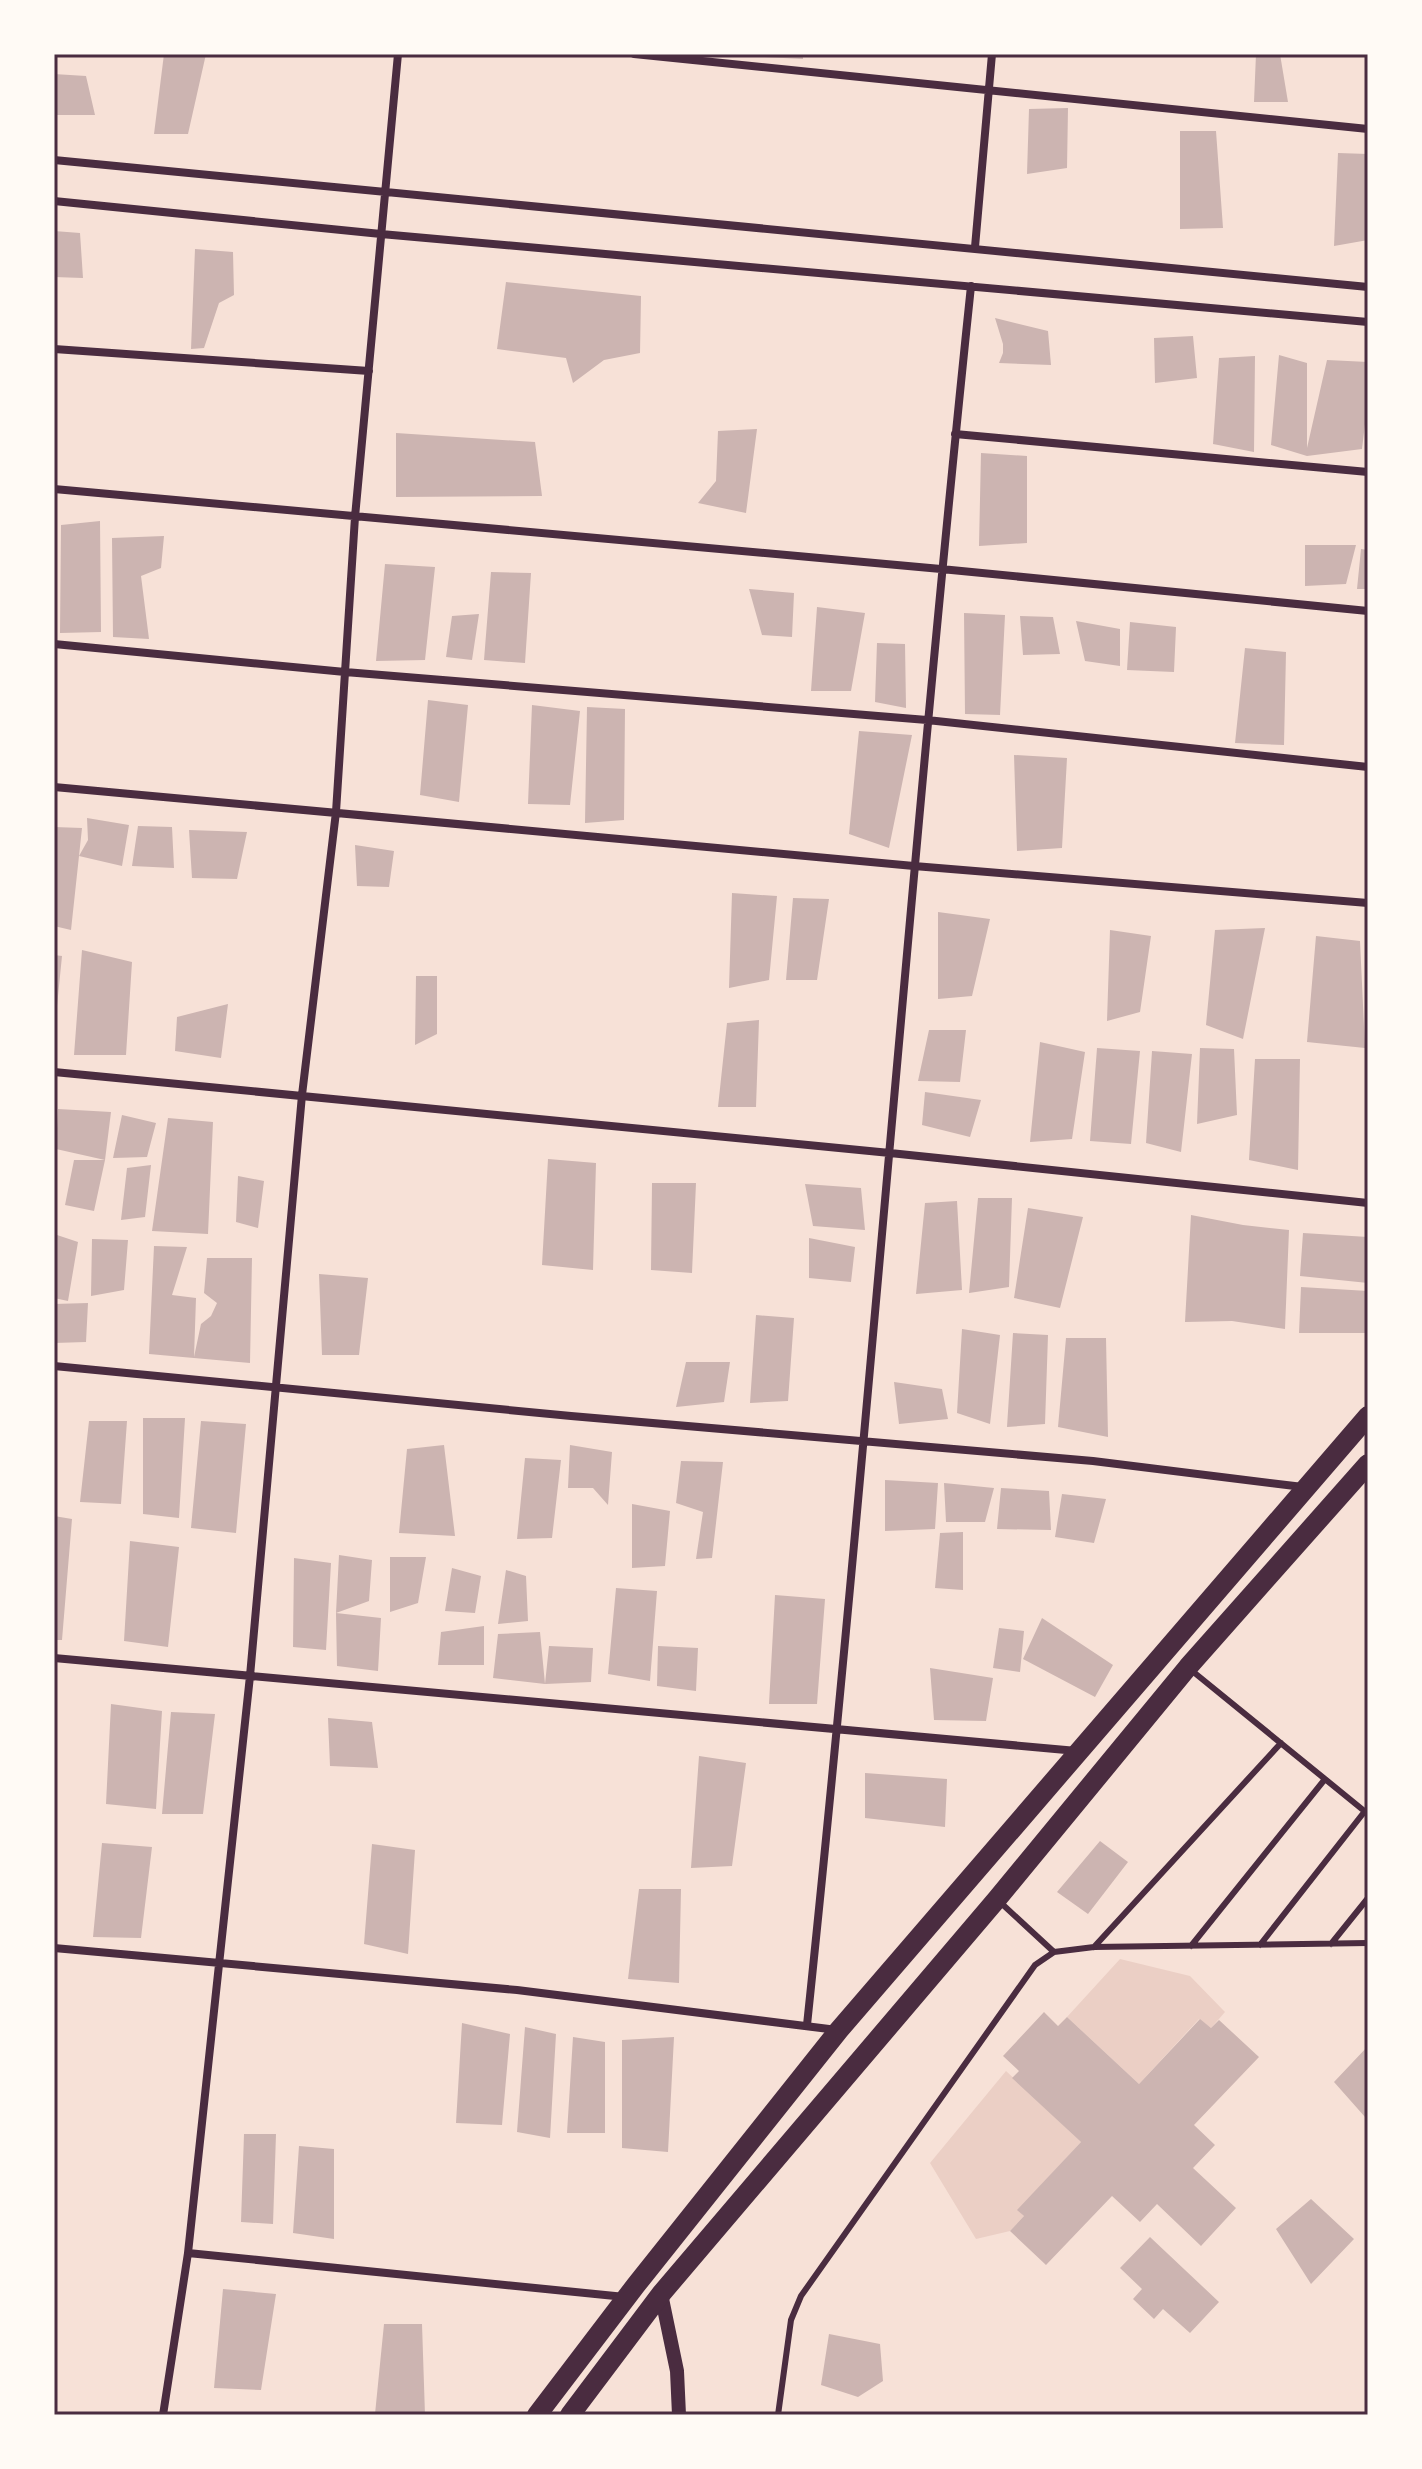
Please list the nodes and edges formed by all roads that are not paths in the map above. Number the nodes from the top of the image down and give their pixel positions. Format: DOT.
graph roads {
  1 [pos="398,54"];
  2 [pos="634,54"];
  3 [pos="992,54"];
  4 [pos="989,89"];
  5 [pos="1368,129"];
  6 [pos="54,160"];
  7 [pos="385,194"];
  8 [pos="54,201"];
  9 [pos="381,234"];
  10 [pos="975,247"];
  11 [pos="971,286"];
  12 [pos="1368,287"];
  13 [pos="1368,322"];
  14 [pos="54,349"];
  15 [pos="369,371"];
  16 [pos="955,434"];
  17 [pos="1368,472"];
  18 [pos="54,489"];
  19 [pos="355,517"];
  20 [pos="941,569"];
  21 [pos="1368,611"];
  22 [pos="54,644"];
  23 [pos="345,672"];
  24 [pos="927,720"];
  25 [pos="1368,767"];
  26 [pos="54,787"];
  27 [pos="336,812"];
  28 [pos="914,866"];
  29 [pos="1368,903"];
  30 [pos="54,1072"];
  31 [pos="302,1095"];
  32 [pos="890,1153"];
  33 [pos="1368,1203"];
  34 [pos="54,1366"];
  35 [pos="277,1386"];
  36 [pos="1368,1416"];
  37 [pos="865,1442"];
  38 [pos="1333,1459"];
  39 [pos="1366,1468"];
  40 [pos="1308,1488"];
  41 [pos="54,1658"];
  42 [pos="1188,1667"];
  43 [pos="250,1676"];
  44 [pos="838,1729"];
  45 [pos="1281,1743"];
  46 [pos="1080,1751"];
  47 [pos="1325,1779"];
  48 [pos="1366,1813"];
  49 [pos="970,1878"];
  50 [pos="1368,1898"];
  51 [pos="997,1899"];
  52 [pos="1368,1943"];
  53 [pos="1331,1944"];
  54 [pos="1260,1945"];
  55 [pos="1191,1946"];
  56 [pos="1094,1947"];
  57 [pos="54,1948"];
  58 [pos="1054,1952"];
  59 [pos="220,1963"];
  60 [pos="807,2025"];
  61 [pos="839,2030"];
  62 [pos="188,2253"];
  63 [pos="661,2294"];
  64 [pos="626,2298"];
  65 [pos="163,2415"];
  66 [pos="537,2415"];
  67 [pos="570,2415"];
  68 [pos="679,2415"];
  69 [pos="778,2415"];
  1 -- 7 [label="street"];
  2 -- 4 [label="street"];
  3 -- 4 [label="street"];
  4 -- 5 [label="street"];
  4 -- 10 [label="street"];
  6 -- 7 [label="street"];
  7 -- 9 [label="street"];
  7 -- 10 [label="street"];
  8 -- 9 [label="street"];
  9 -- 11 [label="street"];
  9 -- 15 [label="street"];
  10 -- 12 [label="street"];
  11 -- 13 [label="street"];
  11 -- 16 [label="street"];
  14 -- 15 [label="street"];
  15 -- 19 [label="street"];
  16 -- 17 [label="street"];
  16 -- 20 [label="street"];
  18 -- 19 [label="street"];
  19 -- 20 [label="street"];
  19 -- 23 [label="street"];
  20 -- 21 [label="street"];
  20 -- 24 [label="street"];
  22 -- 23 [label="street"];
  23 -- 24 [label="street"];
  23 -- 27 [label="street"];
  24 -- 25 [label="street"];
  24 -- 28 [label="street"];
  26 -- 27 [label="street"];
  27 -- 28 [label="street"];
  27 -- 31 [label="street"];
  28 -- 29 [label="street"];
  28 -- 32 [label="street"];
  30 -- 31 [label="street"];
  31 -- 32 [label="street"];
  31 -- 35 [label="street"];
  32 -- 33 [label="street"];
  32 -- 37 [label="street"];
  34 -- 35 [label="street"];
  35 -- 37 [label="street"];
  35 -- 43 [label="street"];
  36 -- 38 [label="highway"];
  37 -- 40 [label="street"];
  37 -- 44 [label="street"];
  38 -- 39 [label="street"];
  38 -- 40 [label="highway"];
  39 -- 42 [label="highway"];
  40 -- 46 [label="highway"];
  41 -- 43 [label="street"];
  42 -- 45 [label="lane"];
  42 -- 51 [label="highway"];
  43 -- 44 [label="street"];
  43 -- 59 [label="street"];
  44 -- 46 [label="street"];
  44 -- 60 [label="street"];
  45 -- 47 [label="lane"];
  45 -- 56 [label="lane"];
  46 -- 49 [label="highway"];
  47 -- 48 [label="lane"];
  47 -- 55 [label="lane"];
  48 -- 54 [label="lane"];
  49 -- 51 [label="highway"];
  49 -- 61 [label="highway"];
  50 -- 53 [label="lane"];
  51 -- 58 [label="lane"];
  51 -- 63 [label="highway"];
  52 -- 53 [label="lane"];
  53 -- 54 [label="lane"];
  54 -- 55 [label="lane"];
  55 -- 56 [label="lane"];
  56 -- 58 [label="lane"];
  57 -- 59 [label="street"];
  58 -- 69 [label="lane"];
  59 -- 60 [label="street"];
  59 -- 62 [label="street"];
  60 -- 61 [label="street"];
  61 -- 64 [label="highway"];
  62 -- 64 [label="street"];
  62 -- 65 [label="street"];
  63 -- 67 [label="highway"];
  63 -- 68 [label="street"];
  64 -- 66 [label="highway"];
}
